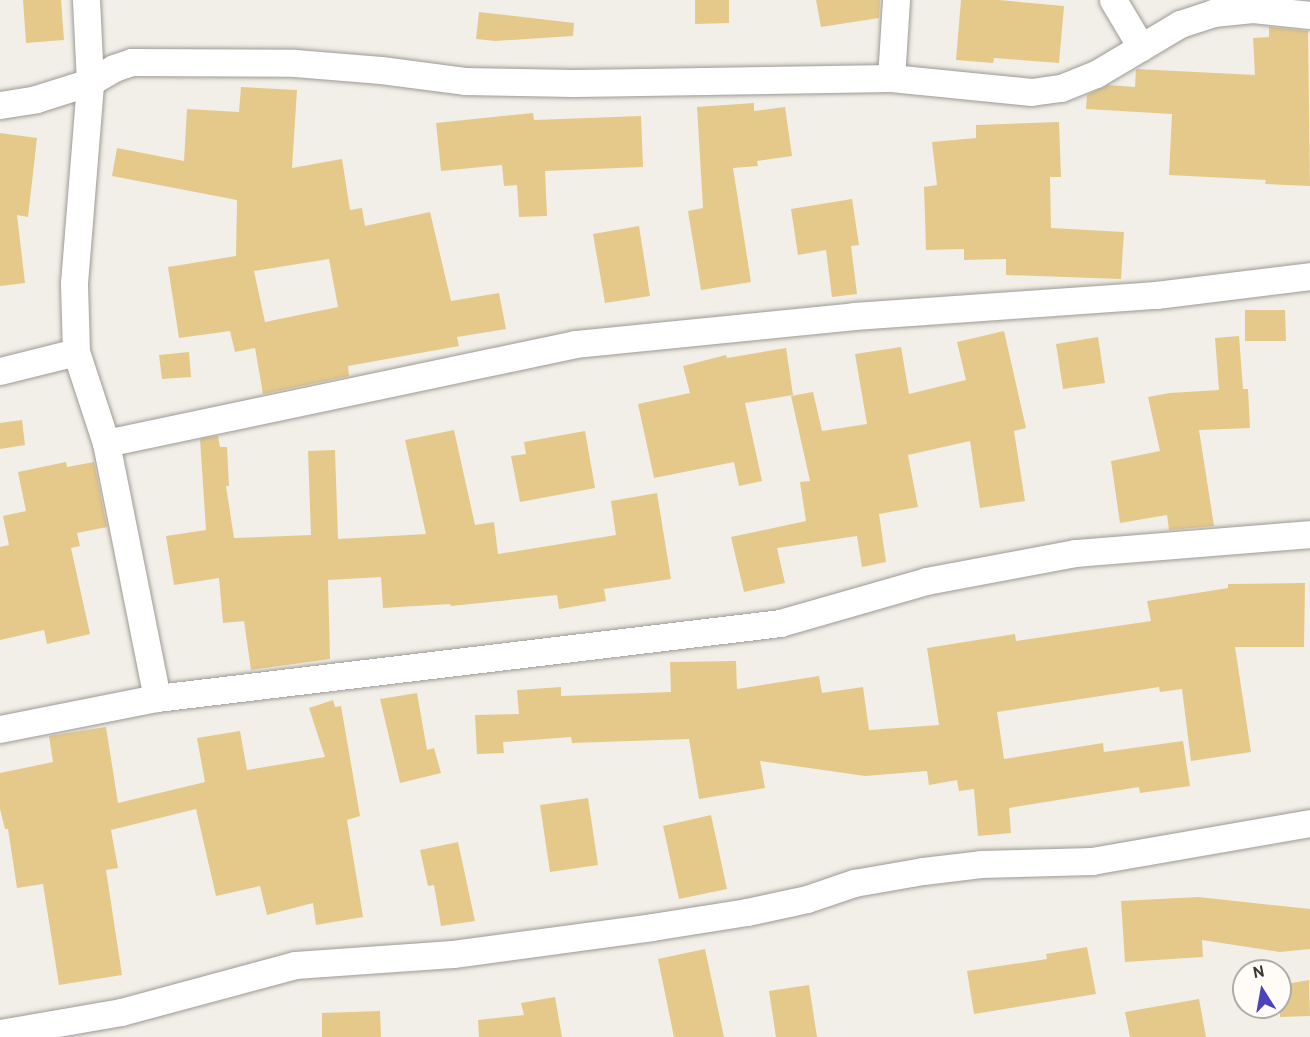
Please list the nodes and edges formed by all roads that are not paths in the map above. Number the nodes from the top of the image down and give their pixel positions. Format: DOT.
graph roads {
  1 [pos="86,0"];
  2 [pos="896,0"];
  3 [pos="1113,0"];
  4 [pos="1310,15"];
  5 [pos="1141,47"];
  6 [pos="891,78"];
  7 [pos="90,82"];
  8 [pos="0,105"];
  9 [pos="1310,276"];
  10 [pos="76,352"];
  11 [pos="0,371"];
  12 [pos="106,443"];
  13 [pos="1310,534"];
  14 [pos="157,698"];
  15 [pos="0,729"];
  16 [pos="1310,823"];
  17 [pos="0,1033"];
  1 -- 7 [label="street"];
  2 -- 6 [label="street"];
  3 -- 5 [label="street"];
  4 -- 5 [label="street"];
  5 -- 6 [label="street"];
  6 -- 7 [label="street"];
  7 -- 8 [label="street"];
  7 -- 10 [label="street"];
  9 -- 12 [label="street"];
  10 -- 11 [label="street"];
  10 -- 12 [label="street"];
  12 -- 14 [label="street"];
  13 -- 14 [label="street"];
  14 -- 15 [label="street"];
  16 -- 17 [label="street"];
}
